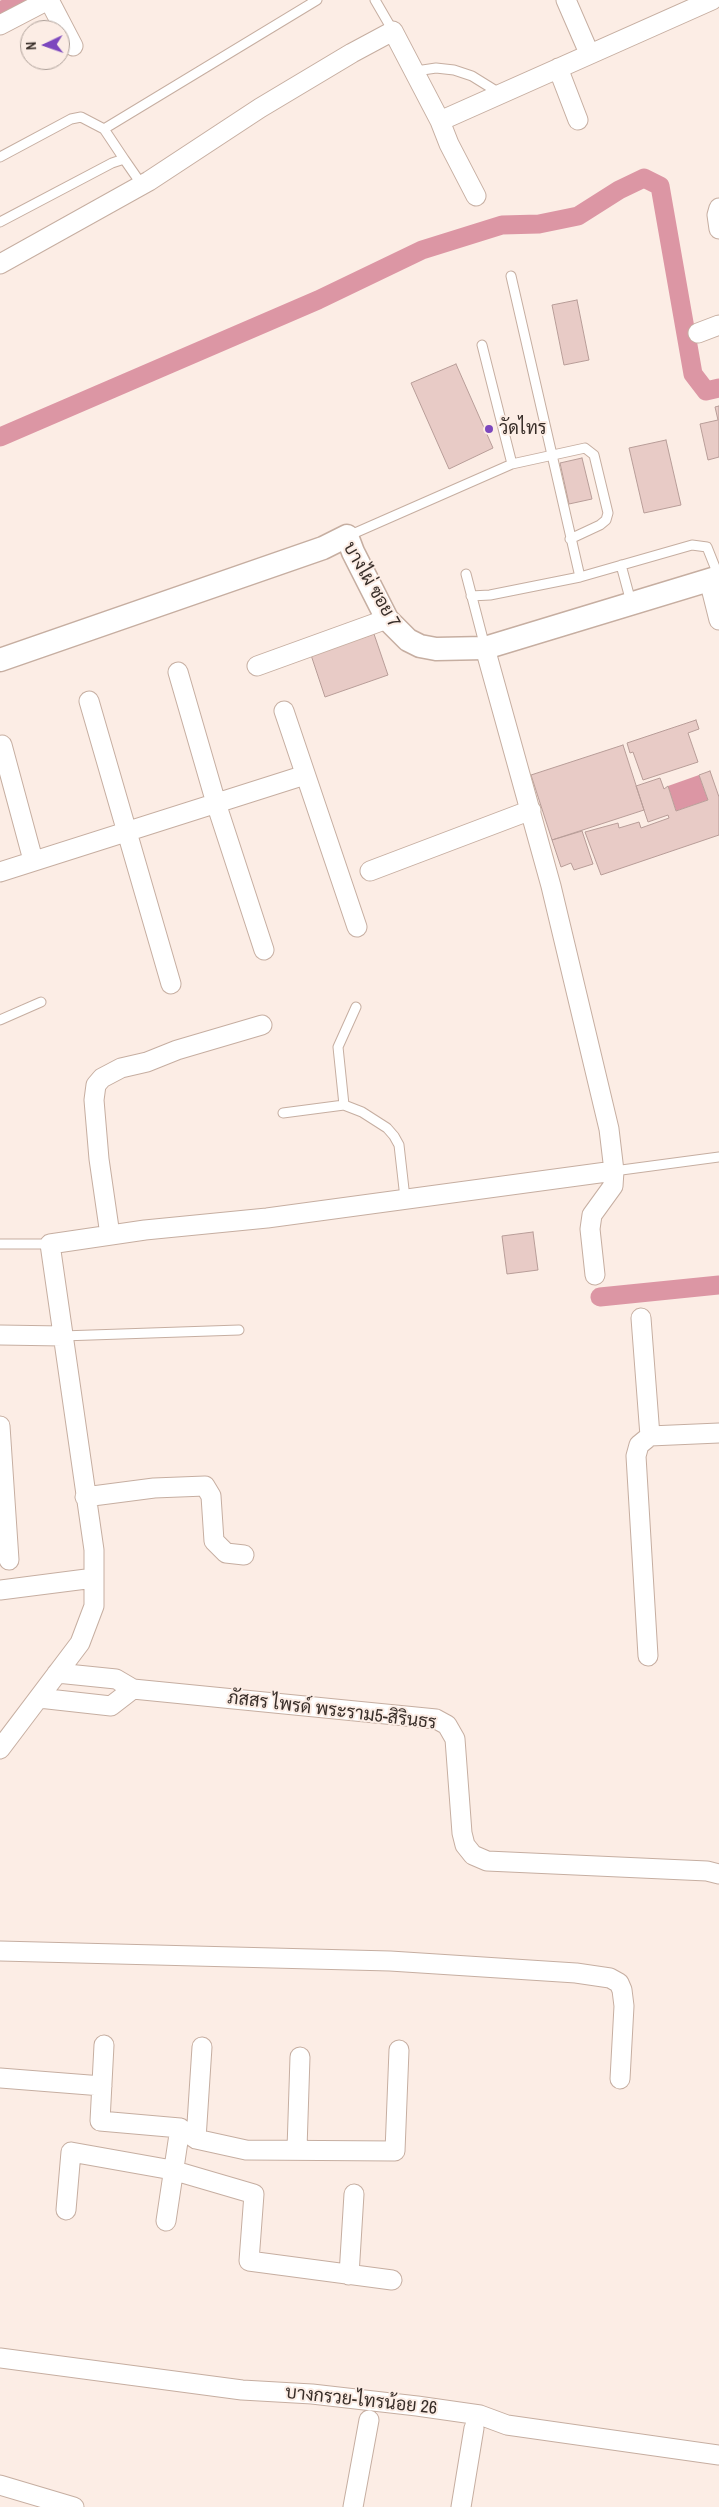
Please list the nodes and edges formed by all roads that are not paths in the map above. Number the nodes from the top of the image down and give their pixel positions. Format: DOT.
graph roads {
  1 [pos="48,0"];
  2 [pos="317,0"];
  3 [pos="375,0"];
  4 [pos="566,0"];
  5 [pos="712,0"];
  6 [pos="0,25"];
  7 [pos="392,31"];
  8 [pos="73,46"];
  9 [pos="589,53"];
  10 [pos="558,68"];
  11 [pos="416,72"];
  12 [pos="501,94"];
  13 [pos="578,120"];
  14 [pos="440,121"];
  15 [pos="104,129"];
  16 [pos="0,157"];
  17 [pos="124,159"];
  18 [pos="142,185"];
  19 [pos="476,196"];
  20 [pos="719,208"];
  21 [pos="0,222"];
  22 [pos="719,229"];
  23 [pos="0,264"];
  24 [pos="511,276"];
  25 [pos="719,325"];
  26 [pos="698,333"];
  27 [pos="482,346"];
  28 [pos="551,456"];
  29 [pos="512,464"];
  30 [pos="347,536"];
  31 [pos="570,539"];
  32 [pos="621,565"];
  33 [pos="466,574"];
  34 [pos="580,577"];
  35 [pos="714,578"];
  36 [pos="471,596"];
  37 [pos="631,602"];
  38 [pos="387,619"];
  39 [pos="719,620"];
  40 [pos="485,648"];
  41 [pos="0,660"];
  42 [pos="257,666"];
  43 [pos="178,672"];
  44 [pos="89,701"];
  45 [pos="284,711"];
  46 [pos="2,745"];
  47 [pos="305,774"];
  48 [pos="216,802"];
  49 [pos="531,810"];
  50 [pos="125,832"];
  51 [pos="33,860"];
  52 [pos="370,871"];
  53 [pos="0,872"];
  54 [pos="357,927"];
  55 [pos="264,950"];
  56 [pos="171,984"];
  57 [pos="41,1002"];
  58 [pos="356,1007"];
  59 [pos="0,1020"];
  60 [pos="262,1025"];
  61 [pos="344,1105"];
  62 [pos="283,1113"];
  63 [pos="719,1157"];
  64 [pos="614,1171"];
  65 [pos="405,1198"];
  66 [pos="110,1235"];
  67 [pos="0,1244"];
  68 [pos="50,1244"];
  69 [pos="595,1274"];
  70 [pos="641,1318"];
  71 [pos="239,1330"];
  72 [pos="0,1335"];
  73 [pos="62,1336"];
  74 [pos="0,1426"];
  75 [pos="719,1433"];
  76 [pos="650,1436"];
  77 [pos="85,1497"];
  78 [pos="244,1554"];
  79 [pos="10,1560"];
  80 [pos="94,1578"];
  81 [pos="0,1590"];
  82 [pos="648,1656"];
  83 [pos="57,1673"];
  84 [pos="133,1690"];
  85 [pos="39,1698"];
  86 [pos="0,1749"];
  87 [pos="719,1874"];
  88 [pos="0,1951"];
  89 [pos="104,2045"];
  90 [pos="202,2047"];
  91 [pos="399,2050"];
  92 [pos="300,2057"];
  93 [pos="0,2078"];
  94 [pos="620,2079"];
  95 [pos="102,2086"];
  96 [pos="180,2128"];
  97 [pos="196,2139"];
  98 [pos="296,2149"];
  99 [pos="172,2170"];
  100 [pos="354,2194"];
  101 [pos="66,2210"];
  102 [pos="166,2221"];
  103 [pos="349,2275"];
  104 [pos="392,2280"];
  105 [pos="0,2358"];
  106 [pos="369,2420"];
  107 [pos="474,2428"];
  108 [pos="719,2455"];
  109 [pos="0,2485"];
  110 [pos="74,2507"];
  111 [pos="353,2507"];
  112 [pos="461,2507"];
  1 -- 6 [label="street"];
  1 -- 8 [label="street"];
  2 -- 15 [label="lane"];
  3 -- 7 [label="lane"];
  4 -- 9 [label="street"];
  5 -- 9 [label="street"];
  7 -- 11 [label="street"];
  7 -- 18 [label="street"];
  9 -- 10 [label="street"];
  10 -- 12 [label="street"];
  10 -- 13 [label="street"];
  11 -- 12 [label="lane"];
  11 -- 14 [label="street"];
  12 -- 14 [label="street"];
  14 -- 19 [label="street"];
  15 -- 16 [label="lane"];
  15 -- 17 [label="lane"];
  17 -- 18 [label="lane"];
  17 -- 21 [label="lane"];
  18 -- 23 [label="street"];
  20 -- 22 [label="street"];
  24 -- 28 [label="lane"];
  25 -- 26 [label="street"];
  27 -- 29 [label="lane"];
  28 -- 29 [label="lane"];
  28 -- 31 [label="lane"];
  28 -- 31 [label="lane"];
  29 -- 30 [label="lane"];
  30 -- 38 [label="street, บางไผ่ ซอย 7"];
  30 -- 41 [label="street, บางไผ่ ซอย 7"];
  31 -- 34 [label="lane"];
  32 -- 34 [label="lane"];
  32 -- 35 [label="lane"];
  32 -- 37 [label="lane"];
  33 -- 36 [label="lane"];
  34 -- 36 [label="lane"];
  35 -- 37 [label="street, บางไผ่ ซอย 7"];
  35 -- 39 [label="street"];
  36 -- 40 [label="lane"];
  37 -- 40 [label="street, บางไผ่ ซอย 7"];
  38 -- 40 [label="street, บางไผ่ ซอย 7"];
  38 -- 42 [label="street"];
  40 -- 49 [label="street"];
  43 -- 48 [label="street"];
  44 -- 50 [label="street"];
  45 -- 47 [label="street"];
  46 -- 51 [label="street"];
  47 -- 48 [label="street"];
  47 -- 54 [label="street"];
  48 -- 50 [label="street"];
  48 -- 55 [label="street"];
  49 -- 52 [label="street"];
  49 -- 64 [label="street"];
  50 -- 51 [label="street"];
  50 -- 56 [label="street"];
  51 -- 53 [label="street"];
  57 -- 59 [label="lane"];
  58 -- 61 [label="lane"];
  60 -- 66 [label="street"];
  61 -- 62 [label="lane"];
  61 -- 65 [label="lane"];
  63 -- 64 [label="lane"];
  64 -- 65 [label="street"];
  64 -- 69 [label="street"];
  65 -- 66 [label="street"];
  66 -- 68 [label="street"];
  67 -- 68 [label="lane"];
  68 -- 73 [label="street"];
  70 -- 76 [label="street"];
  71 -- 73 [label="lane"];
  72 -- 73 [label="street"];
  73 -- 77 [label="street"];
  74 -- 79 [label="street"];
  75 -- 76 [label="street"];
  76 -- 82 [label="street"];
  77 -- 78 [label="street"];
  77 -- 80 [label="street"];
  80 -- 81 [label="street"];
  80 -- 83 [label="street"];
  83 -- 84 [label="street"];
  83 -- 85 [label="street"];
  84 -- 85 [label="street"];
  84 -- 87 [label="street, ภัสสร ไพรด์ พระราม5-สิรินธร"];
  85 -- 86 [label="street"];
  88 -- 94 [label="street"];
  89 -- 95 [label="street"];
  90 -- 97 [label="street"];
  91 -- 98 [label="street"];
  92 -- 98 [label="street"];
  93 -- 95 [label="street"];
  95 -- 96 [label="street"];
  96 -- 97 [label="street"];
  96 -- 99 [label="street"];
  97 -- 98 [label="street"];
  99 -- 101 [label="street"];
  99 -- 102 [label="street"];
  99 -- 103 [label="street"];
  100 -- 103 [label="street"];
  103 -- 104 [label="street"];
  105 -- 108 [label="street, บางกรวย-ไทรน้อย 26"];
  106 -- 111 [label="street"];
  107 -- 112 [label="street"];
  109 -- 110 [label="street"];
}
